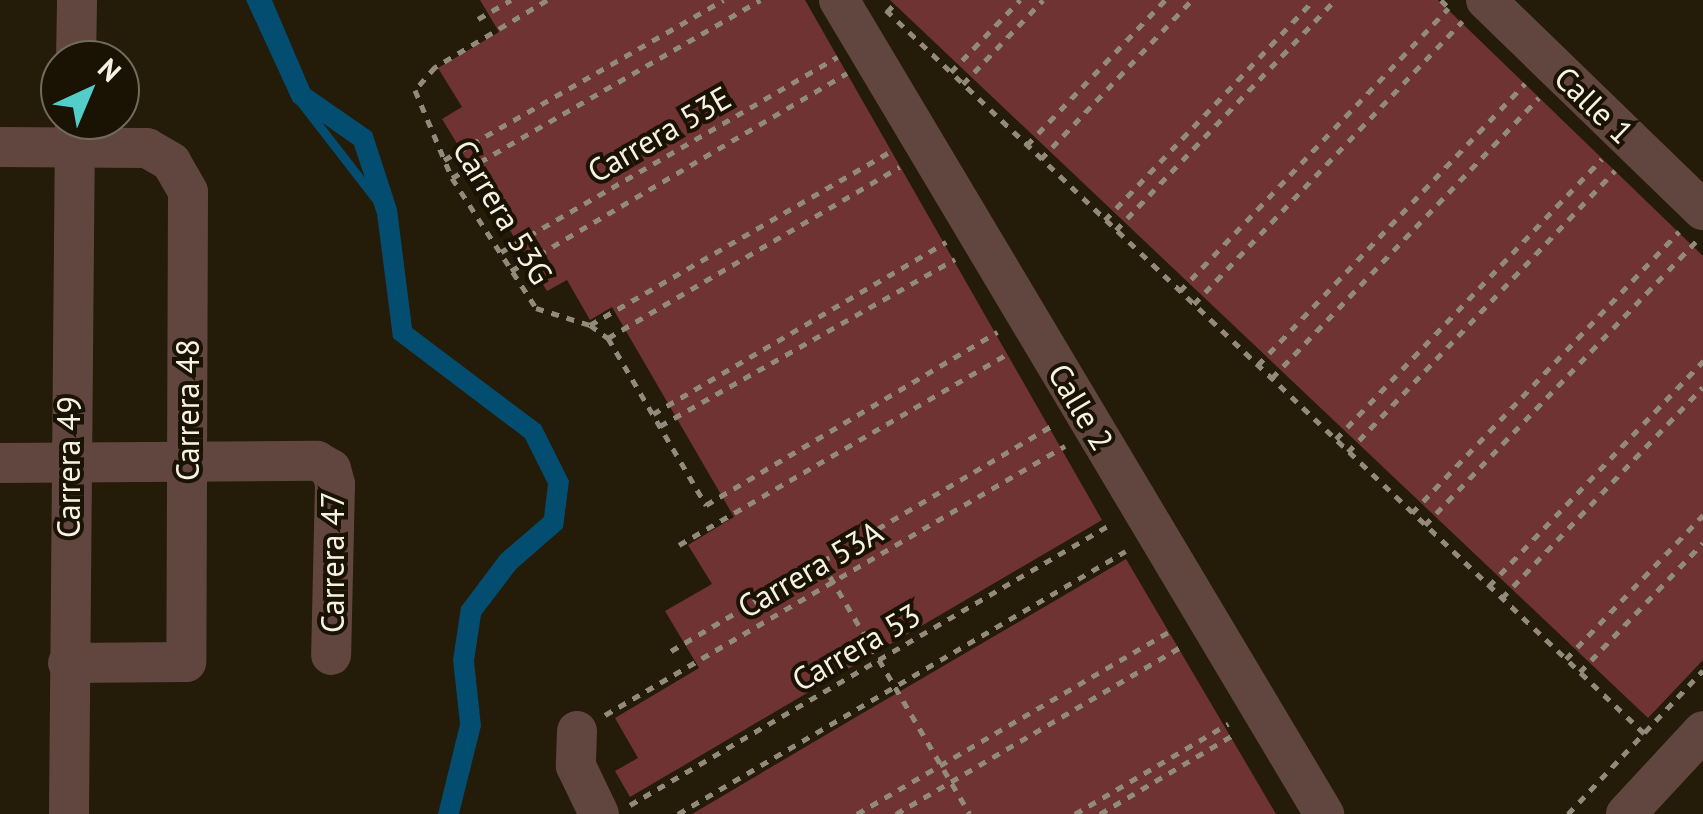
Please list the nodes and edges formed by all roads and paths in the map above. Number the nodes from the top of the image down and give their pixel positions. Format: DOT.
graph roads {
  1 [pos="77,0"];
  2 [pos="511,0"];
  3 [pos="547,0"];
  4 [pos="722,0"];
  5 [pos="760,0"];
  6 [pos="838,0"];
  7 [pos="875,0"];
  8 [pos="898,0"];
  9 [pos="1020,0"];
  10 [pos="1043,0"];
  11 [pos="1165,0"];
  12 [pos="1192,0"];
  13 [pos="1314,0"];
  14 [pos="1336,0"];
  15 [pos="1466,10"];
  16 [pos="887,12"];
  17 [pos="478,19"];
  18 [pos="76,40"];
  19 [pos="840,55"];
  20 [pos="849,72"];
  21 [pos="951,72"];
  22 [pos="1528,82"];
  23 [pos="963,84"];
  24 [pos="1542,95"];
  25 [pos="40,139"];
  26 [pos="75,140"];
  27 [pos="111,140"];
  28 [pos="1027,145"];
  29 [pos="0,147"];
  30 [pos="892,150"];
  31 [pos="1606,156"];
  32 [pos="1041,158"];
  33 [pos="444,160"];
  34 [pos="902,166"];
  35 [pos="1618,168"];
  36 [pos="452,178"];
  37 [pos="1105,220"];
  38 [pos="1694,227"];
  39 [pos="1116,230"];
  40 [pos="948,241"];
  41 [pos="500,252"];
  42 [pos="957,257"];
  43 [pos="511,271"];
  44 [pos="1180,291"];
  45 [pos="1194,304"];
  46 [pos="590,325"];
  47 [pos="998,332"];
  48 [pos="608,338"];
  49 [pos="1010,352"];
  50 [pos="1703,361"];
  51 [pos="1258,365"];
  52 [pos="1272,378"];
  53 [pos="1703,387"];
  54 [pos="652,415"];
  55 [pos="660,426"];
  56 [pos="1051,426"];
  57 [pos="1336,439"];
  58 [pos="1065,446"];
  59 [pos="1348,452"];
  60 [pos="187,461"];
  61 [pos="0,462"];
  62 [pos="67,462"];
  63 [pos="1412,512"];
  64 [pos="1703,515"];
  65 [pos="1111,524"];
  66 [pos="1426,524"];
  67 [pos="1703,542"];
  68 [pos="679,545"];
  69 [pos="1126,551"];
  70 [pos="822,563"];
  71 [pos="833,582"];
  72 [pos="1489,586"];
  73 [pos="1502,598"];
  74 [pos="1172,630"];
  75 [pos="1182,646"];
  76 [pos="671,651"];
  77 [pos="331,656"];
  78 [pos="1566,659"];
  79 [pos="879,660"];
  80 [pos="68,664"];
  81 [pos="1703,670"];
  82 [pos="1580,672"];
  83 [pos="895,687"];
  84 [pos="1228,724"];
  85 [pos="1703,730"];
  86 [pos="578,732"];
  87 [pos="1644,733"];
  88 [pos="1235,734"];
  89 [pos="941,764"];
  90 [pos="951,782"];
  91 [pos="612,812"];
  92 [pos="69,814"];
  93 [pos="678,814"];
  94 [pos="856,814"];
  95 [pos="896,814"];
  96 [pos="970,814"];
  97 [pos="1075,814"];
  98 [pos="1100,814"];
  99 [pos="1324,814"];
  100 [pos="1568,814"];
  101 [pos="1626,814"];
  1 -- 18 [label="street"];
  2 -- 17 [label="path"];
  3 -- 33 [label="path, Carrera 53G"];
  4 -- 33 [label="path"];
  5 -- 36 [label="path"];
  6 -- 99 [label="street, Calle 2"];
  7 -- 16 [label="path"];
  8 -- 16 [label="path"];
  9 -- 21 [label="path"];
  10 -- 23 [label="path"];
  11 -- 28 [label="path"];
  12 -- 32 [label="path"];
  13 -- 37 [label="path"];
  14 -- 39 [label="path"];
  15 -- 38 [label="street, Calle 1"];
  15 -- 44 [label="path"];
  15 -- 45 [label="path"];
  16 -- 21 [label="path"];
  19 -- 41 [label="path, Carrera 53E"];
  20 -- 43 [label="path, Carrera 53E"];
  21 -- 23 [label="path"];
  22 -- 51 [label="path"];
  23 -- 28 [label="path"];
  24 -- 52 [label="path"];
  25 -- 29 [label="street"];
  26 -- 62 [label="street, Carrera 49"];
  27 -- 60 [label="street, Carrera 48"];
  28 -- 32 [label="path"];
  30 -- 46 [label="path"];
  31 -- 57 [label="path"];
  32 -- 37 [label="path"];
  33 -- 36 [label="path, Carrera 53G"];
  34 -- 48 [label="path"];
  35 -- 59 [label="path"];
  36 -- 41 [label="path, Carrera 53G"];
  37 -- 39 [label="path"];
  38 -- 63 [label="path"];
  38 -- 66 [label="path"];
  39 -- 44 [label="path"];
  40 -- 54 [label="path"];
  41 -- 43 [label="path, Carrera 53G"];
  42 -- 55 [label="path"];
  43 -- 46 [label="path, Carrera 53G"];
  44 -- 45 [label="path"];
  45 -- 51 [label="path"];
  46 -- 48 [label="path, Carrera 53G"];
  47 -- 55 [label="path, Carrera 53G"];
  48 -- 54 [label="path, Carrera 53G"];
  49 -- 68 [label="path"];
  50 -- 72 [label="path"];
  51 -- 52 [label="path"];
  52 -- 57 [label="path"];
  53 -- 73 [label="path"];
  54 -- 55 [label="path, Carrera 53G"];
  56 -- 70 [label="path, Carrera 53A"];
  57 -- 59 [label="path"];
  58 -- 71 [label="path, Carrera 53A"];
  59 -- 63 [label="path"];
  60 -- 62 [label="street"];
  60 -- 77 [label="street, Carrera 47"];
  60 -- 80 [label="street, Carrera 48"];
  61 -- 62 [label="street"];
  62 -- 80 [label="street, Carrera 49"];
  63 -- 66 [label="path"];
  64 -- 78 [label="path"];
  65 -- 79 [label="path, Carrera 53"];
  66 -- 72 [label="path"];
  67 -- 82 [label="path"];
  69 -- 83 [label="path, Carrera 53"];
  70 -- 71 [label="path"];
  70 -- 76 [label="path, Carrera 53A"];
  71 -- 79 [label="path"];
  71 -- 86 [label="path, Carrera 53A"];
  72 -- 73 [label="path"];
  73 -- 78 [label="path"];
  74 -- 89 [label="path"];
  75 -- 90 [label="path"];
  78 -- 82 [label="path"];
  79 -- 83 [label="path"];
  79 -- 91 [label="path, Carrera 53"];
  80 -- 92 [label="street, Carrera 49"];
  81 -- 87 [label="path"];
  82 -- 87 [label="path"];
  83 -- 89 [label="path"];
  83 -- 93 [label="path, Carrera 53"];
  84 -- 97 [label="path"];
  85 -- 101 [label="street"];
  86 -- 91 [label="street"];
  87 -- 100 [label="path"];
  88 -- 98 [label="path"];
  89 -- 90 [label="path"];
  89 -- 94 [label="path"];
  90 -- 95 [label="path"];
  90 -- 96 [label="path"];
}
